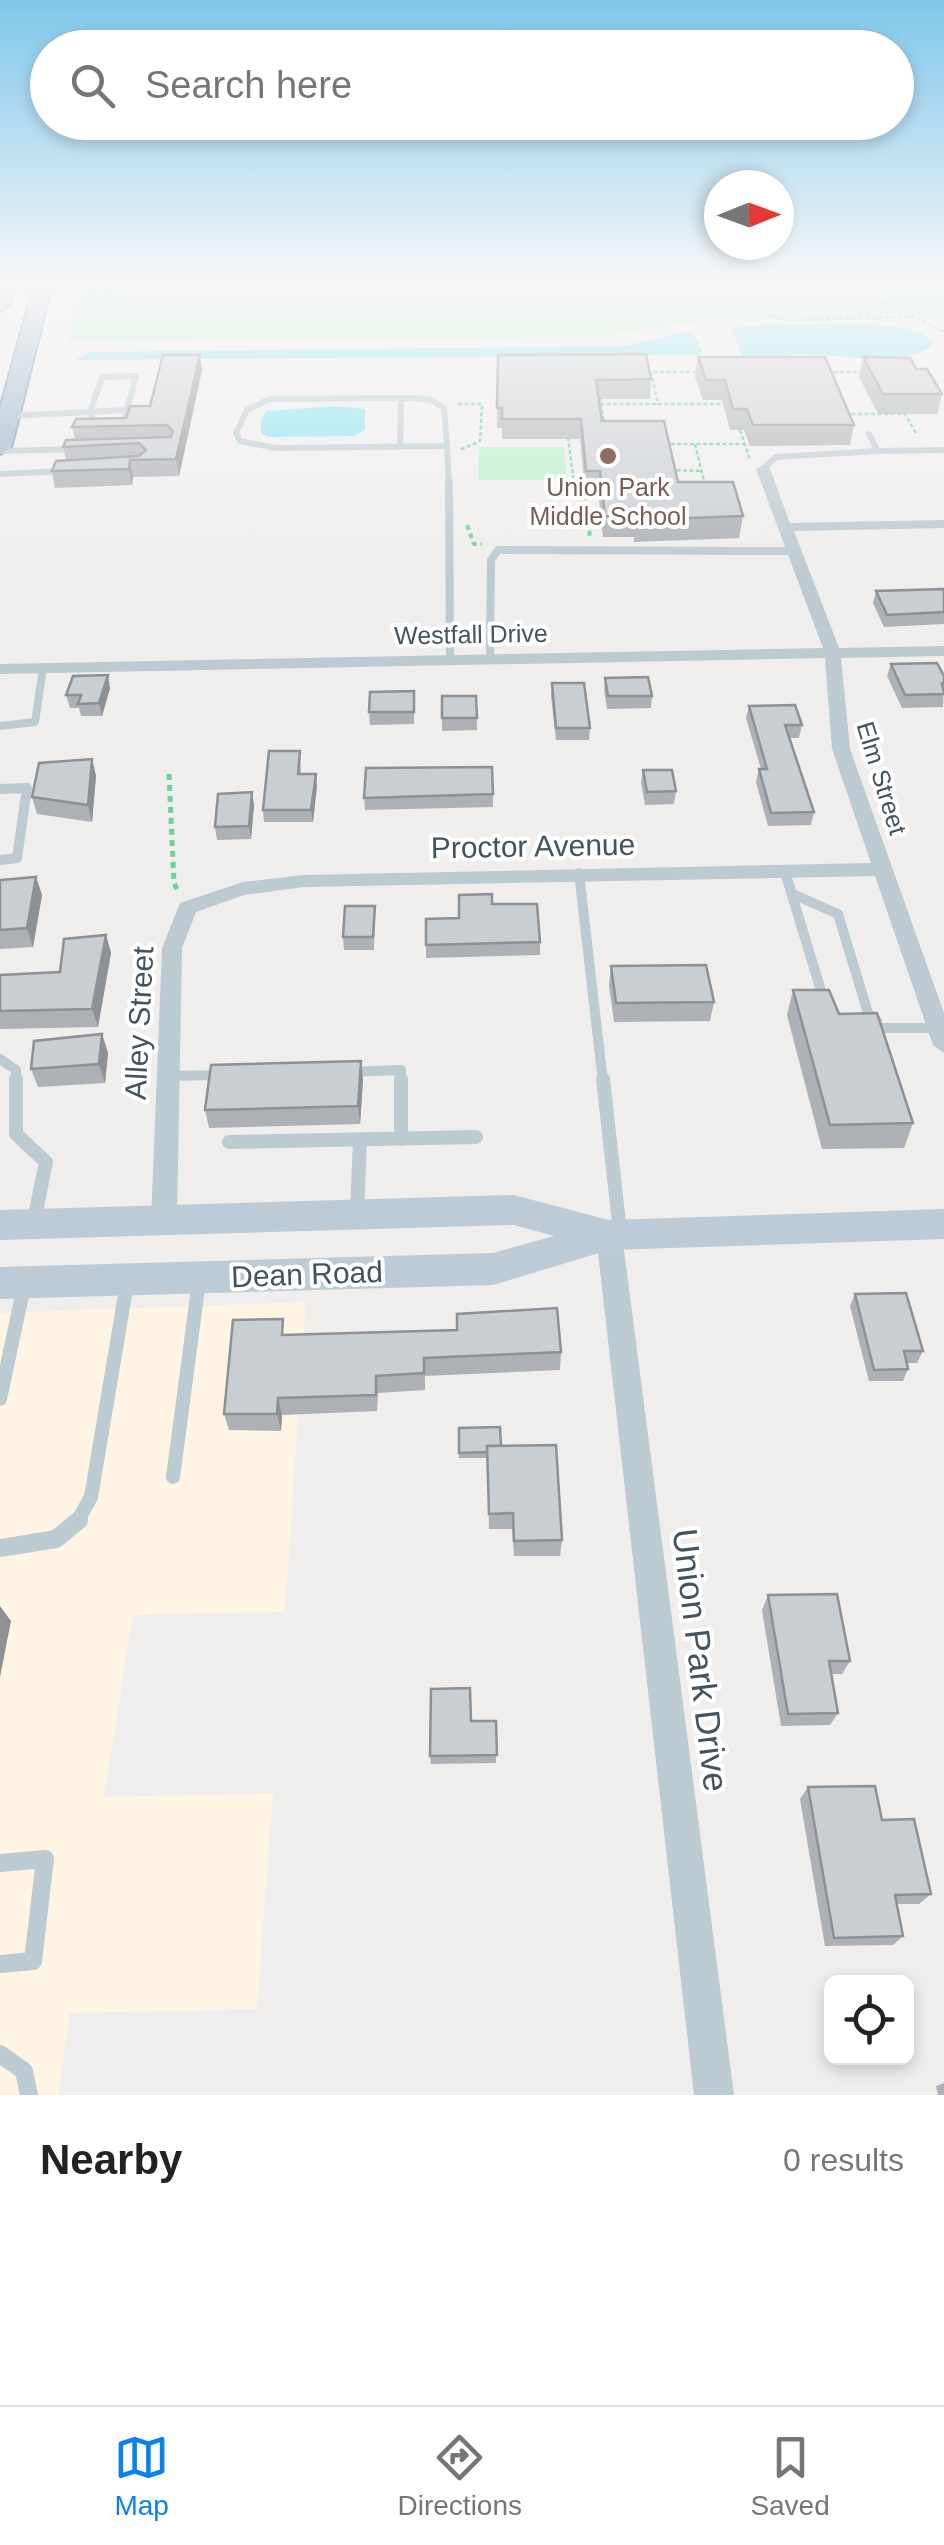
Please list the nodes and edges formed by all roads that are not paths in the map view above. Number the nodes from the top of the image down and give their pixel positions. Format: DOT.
graph roads {
  1 [pos="17,383"];
  2 [pos="100,383"];
  3 [pos="134,383"];
  4 [pos="401,398"];
  5 [pos="127,410"];
  6 [pos="90,412"];
  7 [pos="8,416"];
  8 [pos="869,434"];
  9 [pos="0,444"];
  10 [pos="400,446"];
  11 [pos="447,446"];
  12 [pos="88,449"];
  13 [pos="944,450"];
  14 [pos="878,451"];
  15 [pos="70,470"];
  16 [pos="763,470"];
  17 [pos="0,474"];
  18 [pos="944,524"];
  19 [pos="786,526"];
  20 [pos="795,551"];
  21 [pos="944,651"];
  22 [pos="832,652"];
  23 [pos="490,658"];
  24 [pos="450,659"];
  25 [pos="43,668"];
  26 [pos="0,669"];
  27 [pos="0,726"];
  28 [pos="0,789"];
  29 [pos="0,860"];
  30 [pos="884,868"];
  31 [pos="785,872"];
  32 [pos="579,873"];
  33 [pos="795,896"];
  34 [pos="187,908"];
  35 [pos="838,1021"];
  36 [pos="884,1028"];
  37 [pos="854,1029"];
  38 [pos="941,1036"];
  39 [pos="0,1060"];
  40 [pos="328,1072"];
  41 [pos="236,1074"];
  42 [pos="167,1076"];
  43 [pos="476,1137"];
  44 [pos="401,1139"];
  45 [pos="360,1140"];
  46 [pos="230,1142"];
  47 [pos="357,1216"];
  48 [pos="164,1220"];
  49 [pos="944,1224"];
  50 [pos="16,1225"];
  51 [pos="614,1235"];
  52 [pos="199,1277"];
  53 [pos="128,1279"];
  54 [pos="12,1282"];
  55 [pos="4,1365"];
  56 [pos="0,1399"];
  57 [pos="174,1476"];
  58 [pos="0,1548"];
  59 [pos="0,1863"];
  60 [pos="0,1964"];
  61 [pos="0,2054"];
  62 [pos="29,2095"];
  63 [pos="714,2095"];
  1 -- 7 [label="highway"];
  2 -- 6 [label="lane"];
  3 -- 5 [label="lane"];
  4 -- 10 [label="lane"];
  4 -- 10 [label="lane"];
  4 -- 11 [label="lane"];
  5 -- 6 [label="lane"];
  5 -- 6 [label="lane"];
  6 -- 7 [label="lane"];
  7 -- 9 [label="highway"];
  8 -- 14 [label="lane"];
  9 -- 12 [label="lane"];
  10 -- 11 [label="lane"];
  11 -- 24 [label="lane"];
  13 -- 14 [label="lane"];
  14 -- 16 [label="lane"];
  15 -- 17 [label="lane"];
  16 -- 19 [label="street, Elm Street"];
  18 -- 19 [label="street"];
  19 -- 20 [label="street, Elm Street"];
  20 -- 22 [label="street, Elm Street"];
  20 -- 23 [label="lane"];
  21 -- 22 [label="street, Westfall Drive"];
  22 -- 23 [label="street, Westfall Drive"];
  22 -- 30 [label="street, Elm Street"];
  23 -- 24 [label="street, Westfall Drive"];
  24 -- 25 [label="street, Westfall Drive"];
  25 -- 26 [label="street, Westfall Drive"];
  25 -- 27 [label="lane"];
  28 -- 29 [label="lane"];
  30 -- 31 [label="street, Proctor Avenue"];
  30 -- 38 [label="street, Elm Street"];
  31 -- 32 [label="street, Proctor Avenue"];
  31 -- 33 [label="lane"];
  32 -- 34 [label="street, Proctor Avenue"];
  32 -- 51 [label="lane"];
  33 -- 35 [label="lane"];
  33 -- 36 [label="lane"];
  34 -- 42 [label="street, Alley Street"];
  36 -- 37 [label="lane"];
  36 -- 38 [label="lane"];
  39 -- 50 [label="lane"];
  40 -- 44 [label="lane"];
  41 -- 42 [label="lane"];
  42 -- 48 [label="street, Alley Street"];
  43 -- 44 [label="lane"];
  44 -- 45 [label="lane"];
  45 -- 46 [label="lane"];
  45 -- 47 [label="lane"];
  47 -- 48 [label="main road, Dean Road"];
  47 -- 51 [label="main road, Dean Road"];
  48 -- 50 [label="main road, Dean Road"];
  49 -- 51 [label="main road, Dean Road"];
  51 -- 52 [label="main road, Dean Road"];
  51 -- 63 [label="street, Union Park Drive"];
  52 -- 53 [label="main road, Dean Road"];
  52 -- 57 [label="lane"];
  53 -- 54 [label="main road, Dean Road"];
  53 -- 58 [label="lane"];
  54 -- 55 [label="lane"];
  55 -- 56 [label="lane"];
  59 -- 60 [label="lane"];
  61 -- 62 [label="lane"];
}
